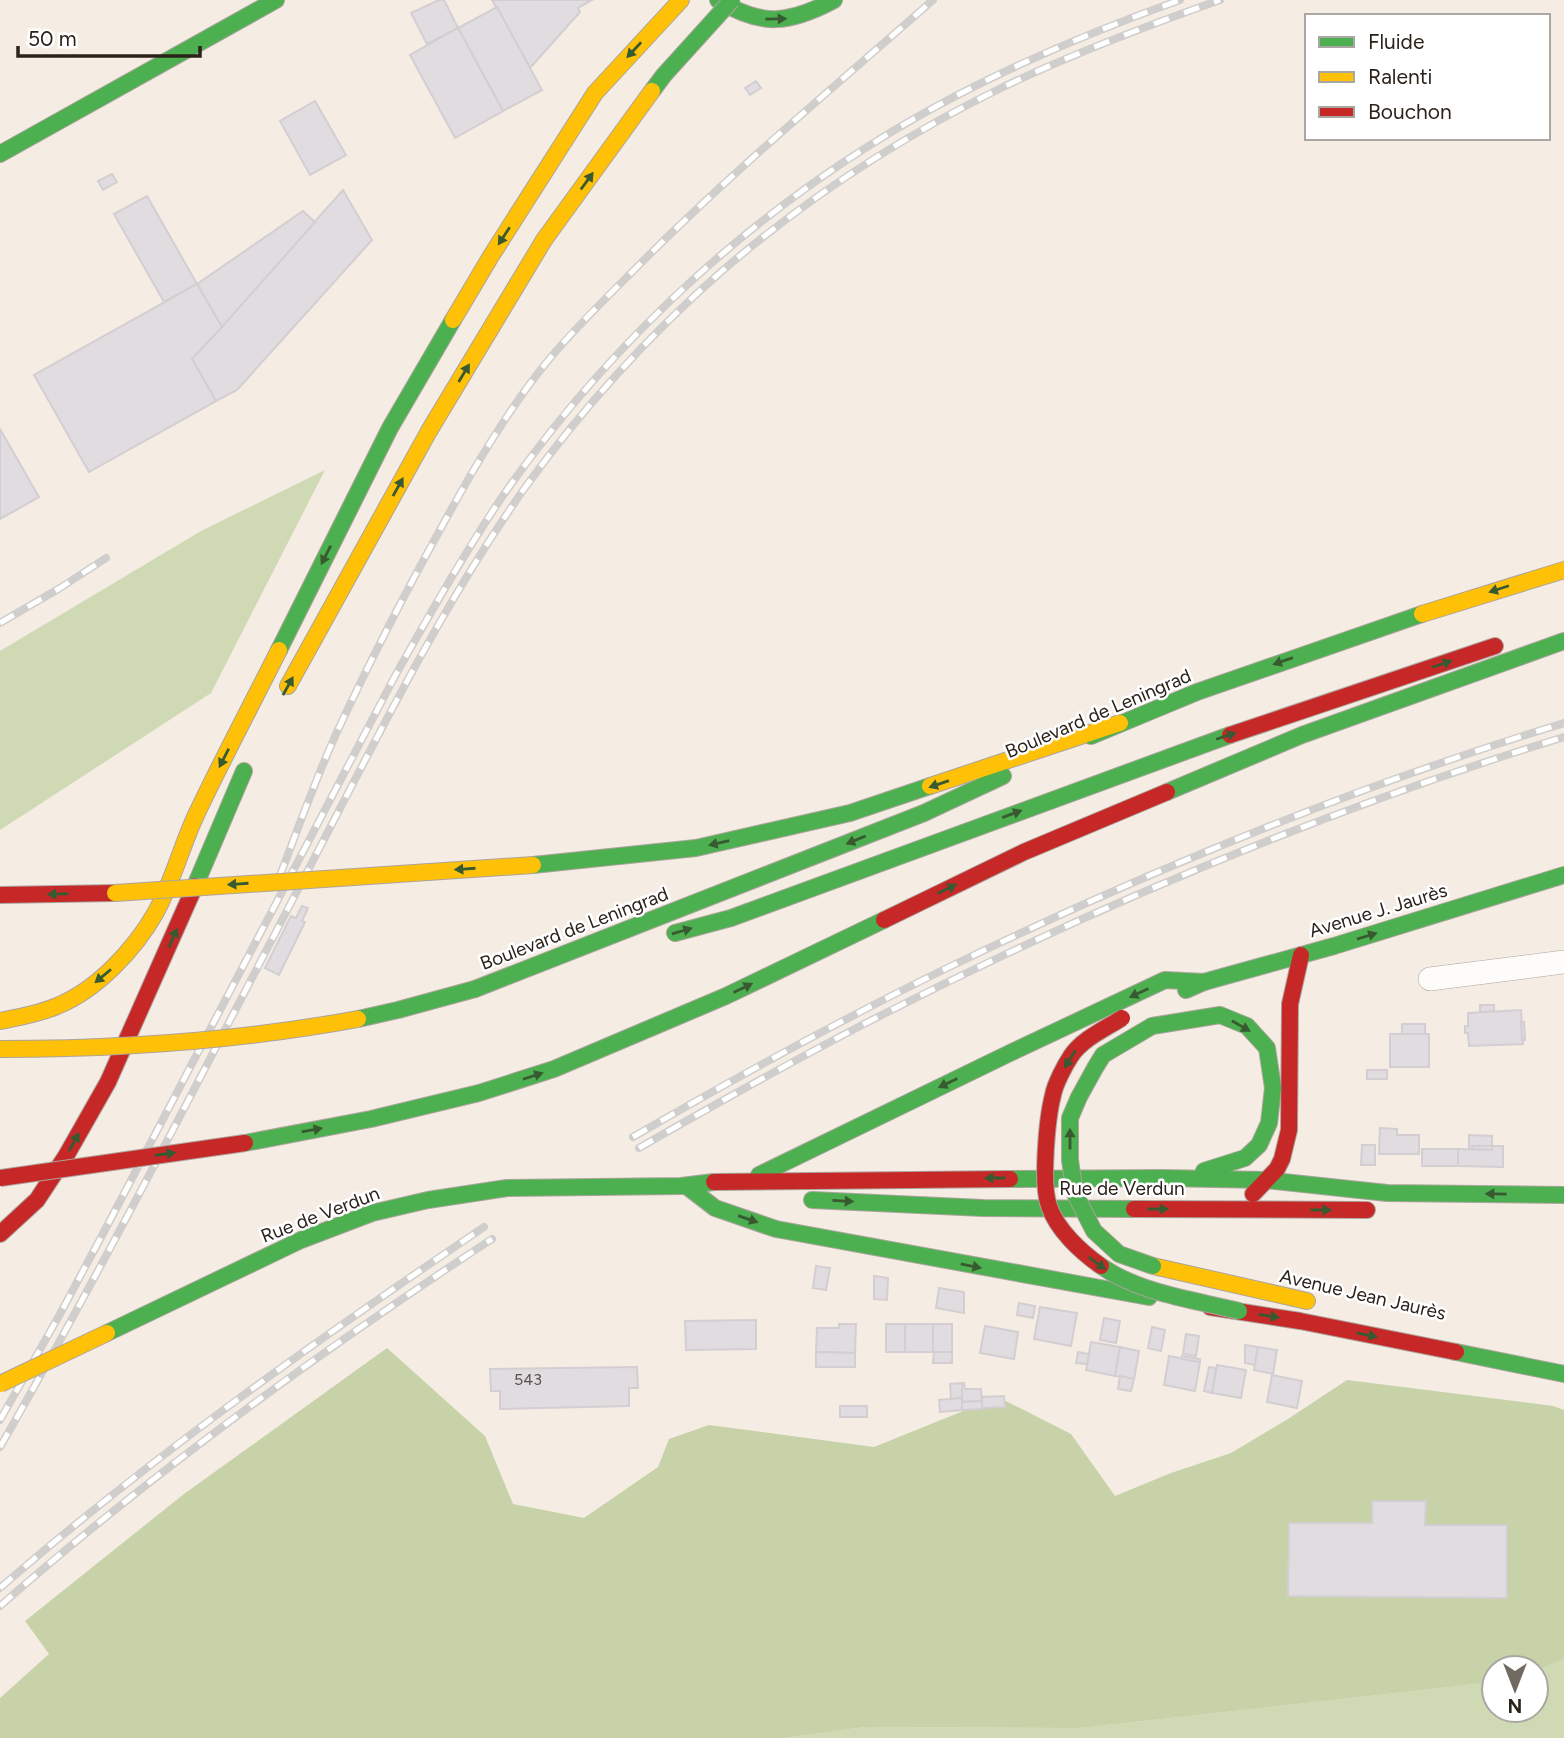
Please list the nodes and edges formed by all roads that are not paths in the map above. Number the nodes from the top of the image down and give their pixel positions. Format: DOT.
graph roads {
  1 [pos="276,0"];
  2 [pos="681,0"];
  3 [pos="718,0"];
  4 [pos="732,0"];
  5 [pos="834,0"];
  6 [pos="0,154"];
  7 [pos="1564,570"];
  8 [pos="1564,628"];
  9 [pos="1564,640"];
  10 [pos="283,695"];
  11 [pos="1119,723"];
  12 [pos="251,755"];
  13 [pos="1564,875"];
  14 [pos="0,895"];
  15 [pos="664,937"];
  16 [pos="623,948"];
  17 [pos="1301,956"];
  18 [pos="1564,962"];
  19 [pos="1430,979"];
  20 [pos="1204,982"];
  21 [pos="475,989"];
  22 [pos="1128,1015"];
  23 [pos="0,1021"];
  24 [pos="1152,1027"];
  25 [pos="0,1049"];
  26 [pos="1289,1130"];
  27 [pos="1301,1152"];
  28 [pos="1320,1172"];
  29 [pos="0,1178"];
  30 [pos="1161,1178"];
  31 [pos="750,1180"];
  32 [pos="1265,1180"];
  33 [pos="685,1187"];
  34 [pos="1387,1193"];
  35 [pos="1564,1195"];
  36 [pos="756,1197"];
  37 [pos="797,1199"];
  38 [pos="1564,1208"];
  39 [pos="1208,1209"];
  40 [pos="1456,1209"];
  41 [pos="1388,1210"];
  42 [pos="0,1234"];
  43 [pos="1320,1305"];
  44 [pos="1239,1311"];
  45 [pos="1415,1328"];
  46 [pos="1564,1364"];
  47 [pos="1564,1374"];
  48 [pos="0,1384"];
  1 -- 6 [label="main road"];
  2 -- 23 [label="main road, one-way"];
  3 -- 5 [label="main road, one-way"];
  10 -- 4 [label="main road, one-way, bridge"];
  7 -- 11 [label="main road, Boulevard de Leningrad, one-way"];
  15 -- 8 [label="main road, Boulevard de Leningrad, one-way"];
  29 -- 9 [label="main road, one-way, bridge"];
  11 -- 14 [label="main road, one-way, bridge"];
  11 -- 21 [label="main road, Boulevard de Leningrad, one-way"];
  42 -- 12 [label="main road, one-way"];
  17 -- 13 [label="main road, Avenue J. Jaurès, one-way"];
  16 -- 21 [label="main road, Boulevard de Leningrad"];
  17 -- 20 [label="main road, Avenue J. Jaurès"];
  17 -- 26 [label="main road"];
  18 -- 19 [label="street"];
  20 -- 24 [label="main road"];
  20 -- 31 [label="main road, one-way"];
  21 -- 25 [label="main road, bridge"];
  22 -- 44 [label="main road, one-way, bridge"];
  24 -- 30 [label="main road, one-way"];
  43 -- 24 [label="main road, Avenue Jean Jaurès, one-way, bridge"];
  26 -- 27 [label="main road"];
  26 -- 32 [label="main road"];
  28 -- 34 [label="main road"];
  30 -- 31 [label="main road, Rue de Verdun, one-way"];
  30 -- 32 [label="main road, Rue de Verdun"];
  31 -- 33 [label="main road, Rue de Verdun"];
  32 -- 34 [label="main road, Rue de Verdun"];
  32 -- 39 [label="main road"];
  33 -- 36 [label="main road, Rue de Verdun"];
  33 -- 44 [label="main road, one-way"];
  33 -- 48 [label="main road, Rue de Verdun, bridge"];
  35 -- 34 [label="main road, Rue de Verdun, one-way"];
  37 -- 39 [label="main road, Rue de Verdun, one-way"];
  38 -- 40 [label="main road"];
  39 -- 41 [label="main road, Rue de Verdun, one-way"];
  44 -- 47 [label="main road, Avenue Jean Jaurès, one-way"];
  45 -- 46 [label="main road, Avenue Jean Jaurès"];
}
